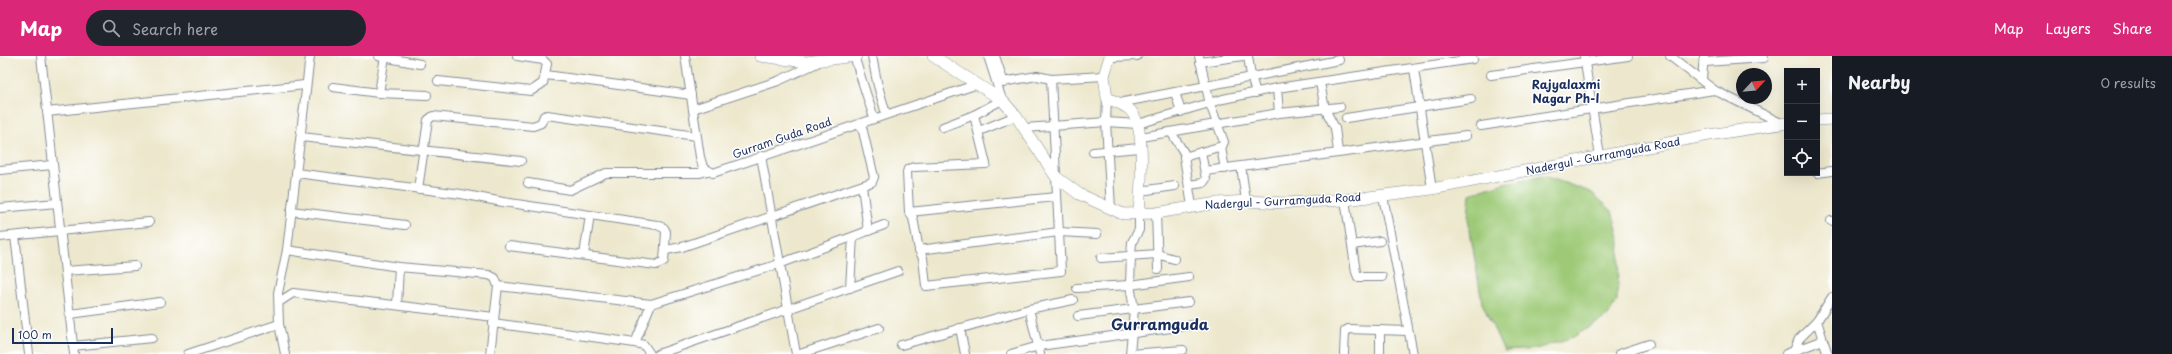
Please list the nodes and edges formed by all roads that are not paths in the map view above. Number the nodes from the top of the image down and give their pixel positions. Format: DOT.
graph roads {
  1 [pos="41,56"];
  2 [pos="310,56"];
  3 [pos="383,56"];
  4 [pos="517,56"];
  5 [pos="685,56"];
  6 [pos="760,56"];
  7 [pos="855,56"];
  8 [pos="872,56"];
  9 [pos="933,56"];
  10 [pos="1005,56"];
  11 [pos="1137,56"];
  12 [pos="1243,56"];
  13 [pos="1248,56"];
  14 [pos="1627,56"];
  15 [pos="1670,56"];
  16 [pos="1110,57"];
  17 [pos="992,58"];
  18 [pos="1584,58"];
  19 [pos="1764,58"];
  20 [pos="825,59"];
  21 [pos="1200,59"];
  22 [pos="1473,59"];
  23 [pos="1705,59"];
  24 [pos="1339,60"];
  25 [pos="1448,60"];
  26 [pos="420,64"];
  27 [pos="1414,69"];
  28 [pos="546,75"];
  29 [pos="1491,75"];
  30 [pos="1104,76"];
  31 [pos="1250,76"];
  32 [pos="1050,79"];
  33 [pos="1702,79"];
  34 [pos="438,81"];
  35 [pos="1001,83"];
  36 [pos="1320,83"];
  37 [pos="305,85"];
  38 [pos="975,85"];
  39 [pos="1206,86"];
  40 [pos="334,87"];
  41 [pos="1277,88"];
  42 [pos="1714,90"];
  43 [pos="1175,92"];
  44 [pos="379,93"];
  45 [pos="1256,93"];
  46 [pos="427,95"];
  47 [pos="691,95"];
  48 [pos="1107,98"];
  49 [pos="1471,99"];
  50 [pos="1002,100"];
  51 [pos="1119,103"];
  52 [pos="1210,104"];
  53 [pos="1340,107"];
  54 [pos="1419,107"];
  55 [pos="693,109"];
  56 [pos="1325,109"];
  57 [pos="1592,109"];
  58 [pos="47,112"];
  59 [pos="1181,112"];
  60 [pos="1279,113"];
  61 [pos="886,114"];
  62 [pos="974,115"];
  63 [pos="1016,116"];
  64 [pos="874,118"];
  65 [pos="1346,118"];
  66 [pos="1832,119"];
  67 [pos="1820,120"];
  68 [pos="1106,122"];
  69 [pos="861,123"];
  70 [pos="1784,123"];
  71 [pos="1138,124"];
  72 [pos="1217,125"];
  73 [pos="1054,126"];
  74 [pos="1481,126"];
  75 [pos="943,127"];
  76 [pos="1025,128"];
  77 [pos="979,131"];
  78 [pos="1171,132"];
  79 [pos="696,136"];
  80 [pos="1466,136"];
  81 [pos="301,137"];
  82 [pos="1425,141"];
  83 [pos="1141,143"];
  84 [pos="1222,146"];
  85 [pos="424,150"];
  86 [pos="1108,150"];
  87 [pos="1093,152"];
  88 [pos="1201,152"];
  89 [pos="1338,152"];
  90 [pos="761,156"];
  91 [pos="1186,156"];
  92 [pos="1600,156"];
  93 [pos="521,161"];
  94 [pos="52,165"];
  95 [pos="1241,166"];
  96 [pos="1225,169"];
  97 [pos="0,170"];
  98 [pos="707,171"];
  99 [pos="1206,171"];
  100 [pos="1832,171"];
  101 [pos="296,173"];
  102 [pos="1820,173"];
  103 [pos="1056,177"];
  104 [pos="528,183"];
  105 [pos="1189,185"];
  106 [pos="862,186"];
  107 [pos="1175,186"];
  108 [pos="418,189"];
  109 [pos="1432,189"];
  110 [pos="1140,191"];
  111 [pos="1383,196"];
  112 [pos="1056,197"];
  113 [pos="1345,200"];
  114 [pos="1246,201"];
  115 [pos="57,203"];
  116 [pos="1192,206"];
  117 [pos="0,208"];
  118 [pos="1112,209"];
  119 [pos="291,211"];
  120 [pos="909,212"];
  121 [pos="1139,214"];
  122 [pos="1156,214"];
  123 [pos="590,215"];
  124 [pos="772,217"];
  125 [pos="149,222"];
  126 [pos="405,225"];
  127 [pos="884,225"];
  128 [pos="868,231"];
  129 [pos="61,232"];
  130 [pos="1059,232"];
  131 [pos="1097,234"];
  132 [pos="15,236"];
  133 [pos="0,237"];
  134 [pos="853,237"];
  135 [pos="1380,241"];
  136 [pos="1352,245"];
  137 [pos="509,246"];
  138 [pos="287,250"];
  139 [pos="666,250"];
  140 [pos="919,250"];
  141 [pos="1157,254"];
  142 [pos="584,256"];
  143 [pos="1131,256"];
  144 [pos="1100,258"];
  145 [pos="1174,259"];
  146 [pos="779,264"];
  147 [pos="135,266"];
  148 [pos="399,267"];
  149 [pos="1158,268"];
  150 [pos="65,271"];
  151 [pos="898,271"];
  152 [pos="1189,277"];
  153 [pos="1382,277"];
  154 [pos="1130,284"];
  155 [pos="498,286"];
  156 [pos="850,288"];
  157 [pos="1077,288"];
  158 [pos="1832,297"];
  159 [pos="1073,300"];
  160 [pos="160,302"];
  161 [pos="278,302"];
  162 [pos="1189,302"];
  163 [pos="651,304"];
  164 [pos="397,305"];
  165 [pos="1029,309"];
  166 [pos="1134,309"];
  167 [pos="788,310"];
  168 [pos="70,314"];
  169 [pos="1078,316"];
  170 [pos="494,320"];
  171 [pos="1817,321"];
  172 [pos="279,324"];
  173 [pos="1193,325"];
  174 [pos="879,328"];
  175 [pos="960,328"];
  176 [pos="1380,330"];
  177 [pos="1408,331"];
  178 [pos="1133,333"];
  179 [pos="152,338"];
  180 [pos="1823,340"];
  181 [pos="635,343"];
  182 [pos="1649,344"];
  183 [pos="901,345"];
  184 [pos="74,350"];
  185 [pos="1040,350"];
  186 [pos="1182,350"];
  187 [pos="1790,352"];
  188 [pos="29,354"];
  189 [pos="188,354"];
  190 [pos="285,354"];
  191 [pos="490,354"];
  192 [pos="650,354"];
  193 [pos="658,354"];
  194 [pos="796,354"];
  195 [pos="800,354"];
  196 [pos="965,354"];
  197 [pos="1011,354"];
  198 [pos="1130,354"];
  199 [pos="1344,354"];
  200 [pos="1380,354"];
  201 [pos="1413,354"];
  202 [pos="1619,354"];
  203 [pos="1828,354"];
  1 -- 58 [label="street"];
  2 -- 37 [label="street"];
  3 -- 26 [label="street"];
  3 -- 44 [label="street"];
  4 -- 28 [label="street"];
  5 -- 47 [label="street"];
  6 -- 20 [label="main road"];
  7 -- 20 [label="main road"];
  7 -- 64 [label="street"];
  8 -- 61 [label="street"];
  9 -- 38 [label="main road, Nadergul - Gurramguda Road"];
  10 -- 17 [label="street"];
  11 -- 16 [label="street"];
  12 -- 21 [label="street"];
  13 -- 31 [label="street"];
  14 -- 18 [label="street"];
  15 -- 33 [label="street"];
  16 -- 30 [label="main road"];
  17 -- 35 [label="street"];
  18 -- 29 [label="street"];
  18 -- 57 [label="street"];
  19 -- 23 [label="street"];
  20 -- 55 [label="street"];
  21 -- 39 [label="street"];
  22 -- 25 [label="street"];
  23 -- 33 [label="street"];
  24 -- 31 [label="street"];
  25 -- 27 [label="street"];
  27 -- 36 [label="street"];
  27 -- 54 [label="street"];
  28 -- 34 [label="street"];
  28 -- 47 [label="street"];
  30 -- 32 [label="street"];
  30 -- 48 [label="main road"];
  31 -- 39 [label="street"];
  31 -- 45 [label="street"];
  32 -- 35 [label="street"];
  32 -- 73 [label="street"];
  33 -- 42 [label="street"];
  35 -- 50 [label="street"];
  36 -- 41 [label="street"];
  36 -- 56 [label="street"];
  37 -- 58 [label="street"];
  37 -- 81 [label="street"];
  38 -- 50 [label="main road, Nadergul - Gurramguda Road"];
  38 -- 61 [label="street, Gurram Guda Road"];
  39 -- 43 [label="street"];
  39 -- 52 [label="street"];
  40 -- 44 [label="street"];
  41 -- 45 [label="street"];
  41 -- 60 [label="street"];
  42 -- 57 [label="street"];
  42 -- 70 [label="street"];
  43 -- 51 [label="street"];
  43 -- 59 [label="street"];
  44 -- 46 [label="street"];
  45 -- 52 [label="street"];
  47 -- 55 [label="street"];
  48 -- 51 [label="main road"];
  48 -- 68 [label="street"];
  49 -- 54 [label="street"];
  50 -- 62 [label="street"];
  50 -- 63 [label="main road, Nadergul - Gurramguda Road"];
  51 -- 71 [label="main road"];
  52 -- 59 [label="street"];
  52 -- 72 [label="street"];
  53 -- 56 [label="street"];
  54 -- 65 [label="street"];
  54 -- 82 [label="street"];
  55 -- 79 [label="street"];
  56 -- 60 [label="street"];
  56 -- 89 [label="street"];
  57 -- 74 [label="street"];
  57 -- 92 [label="street"];
  58 -- 94 [label="street"];
  59 -- 71 [label="street"];
  60 -- 72 [label="street"];
  61 -- 64 [label="street, Gurram Guda Road"];
  62 -- 75 [label="street"];
  62 -- 77 [label="street"];
  63 -- 76 [label="main road, Nadergul - Gurramguda Road"];
  63 -- 77 [label="street"];
  64 -- 69 [label="street, Gurram Guda Road"];
  66 -- 67 [label="main road"];
  68 -- 71 [label="street"];
  68 -- 73 [label="street"];
  68 -- 86 [label="street"];
  69 -- 90 [label="street, Gurram Guda Road"];
  69 -- 106 [label="street"];
  70 -- 92 [label="main road, Nadergul - Gurramguda Road"];
  71 -- 83 [label="main road"];
  72 -- 78 [label="street"];
  72 -- 84 [label="street"];
  73 -- 76 [label="street"];
  73 -- 103 [label="street"];
  76 -- 103 [label="main road, Nadergul - Gurramguda Road"];
  77 -- 120 [label="street"];
  78 -- 83 [label="street"];
  78 -- 91 [label="street"];
  79 -- 85 [label="street"];
  79 -- 98 [label="street"];
  80 -- 82 [label="street"];
  81 -- 85 [label="street"];
  81 -- 101 [label="street"];
  82 -- 89 [label="street"];
  82 -- 109 [label="street"];
  83 -- 86 [label="street"];
  83 -- 110 [label="main road"];
  84 -- 88 [label="street"];
  84 -- 96 [label="street"];
  85 -- 93 [label="street"];
  85 -- 108 [label="street"];
  86 -- 87 [label="street"];
  86 -- 118 [label="street"];
  88 -- 91 [label="street"];
  88 -- 99 [label="street"];
  89 -- 95 [label="street"];
  90 -- 98 [label="street, Gurram Guda Road"];
  90 -- 124 [label="street"];
  91 -- 105 [label="street"];
  92 -- 109 [label="main road, Nadergul - Gurramguda Road"];
  94 -- 97 [label="street"];
  94 -- 115 [label="street"];
  95 -- 96 [label="street"];
  95 -- 114 [label="street"];
  96 -- 99 [label="street"];
  98 -- 104 [label="street, Gurram Guda Road"];
  99 -- 105 [label="street"];
  100 -- 102 [label="street"];
  101 -- 108 [label="street"];
  101 -- 119 [label="street"];
  103 -- 112 [label="street"];
  103 -- 118 [label="main road, Nadergul - Gurramguda Road"];
  105 -- 116 [label="street"];
  106 -- 124 [label="street"];
  106 -- 128 [label="street"];
  107 -- 110 [label="street"];
  108 -- 123 [label="street"];
  109 -- 111 [label="main road, Nadergul - Gurramguda Road"];
  110 -- 121 [label="main road"];
  111 -- 113 [label="main road, Nadergul - Gurramguda Road"];
  111 -- 177 [label="street"];
  112 -- 120 [label="street"];
  112 -- 130 [label="street"];
  113 -- 114 [label="main road, Nadergul - Gurramguda Road"];
  113 -- 136 [label="street"];
  114 -- 116 [label="main road, Nadergul - Gurramguda Road"];
  115 -- 117 [label="street"];
  115 -- 129 [label="street"];
  116 -- 122 [label="main road, Nadergul - Gurramguda Road"];
  118 -- 121 [label="main road, Nadergul - Gurramguda Road"];
  119 -- 126 [label="street"];
  119 -- 138 [label="street"];
  120 -- 140 [label="street"];
  121 -- 122 [label="main road, Nadergul - Gurramguda Road"];
  121 -- 143 [label="street"];
  122 -- 141 [label="street"];
  123 -- 139 [label="street"];
  123 -- 142 [label="street"];
  124 -- 139 [label="street"];
  124 -- 146 [label="street"];
  125 -- 129 [label="street"];
  127 -- 128 [label="street"];
  128 -- 134 [label="street"];
  129 -- 132 [label="street"];
  129 -- 150 [label="street"];
  130 -- 131 [label="street"];
  130 -- 140 [label="street"];
  130 -- 140 [label="street"];
  132 -- 133 [label="street"];
  132 -- 188 [label="street"];
  134 -- 146 [label="street"];
  134 -- 156 [label="street"];
  135 -- 136 [label="street"];
  136 -- 153 [label="street"];
  137 -- 142 [label="street"];
  138 -- 148 [label="street"];
  138 -- 161 [label="street"];
  139 -- 142 [label="street"];
  141 -- 143 [label="street"];
  141 -- 145 [label="street"];
  141 -- 149 [label="street"];
  143 -- 144 [label="street"];
  143 -- 154 [label="street"];
  146 -- 163 [label="street"];
  146 -- 167 [label="street"];
  147 -- 150 [label="street"];
  148 -- 155 [label="street"];
  148 -- 164 [label="street"];
  150 -- 168 [label="street"];
  151 -- 156 [label="street"];
  152 -- 154 [label="street"];
  154 -- 157 [label="street"];
  154 -- 166 [label="street"];
  155 -- 163 [label="street"];
  155 -- 170 [label="street"];
  156 -- 167 [label="street"];
  158 -- 171 [label="street"];
  159 -- 165 [label="street"];
  160 -- 168 [label="street"];
  161 -- 164 [label="street"];
  161 -- 172 [label="street"];
  162 -- 166 [label="street"];
  163 -- 181 [label="street"];
  164 -- 170 [label="street"];
  165 -- 175 [label="street"];
  165 -- 185 [label="street"];
  166 -- 169 [label="street"];
  166 -- 178 [label="street"];
  167 -- 193 [label="street"];
  167 -- 194 [label="street"];
  168 -- 184 [label="street"];
  170 -- 181 [label="street"];
  170 -- 191 [label="street"];
  171 -- 180 [label="street"];
  171 -- 187 [label="street"];
  172 -- 189 [label="street"];
  172 -- 190 [label="street"];
  173 -- 178 [label="street"];
  174 -- 195 [label="street"];
  175 -- 183 [label="street"];
  175 -- 196 [label="street"];
  176 -- 177 [label="street"];
  176 -- 199 [label="street"];
  176 -- 200 [label="street"];
  177 -- 201 [label="street"];
  178 -- 185 [label="street"];
  178 -- 198 [label="street"];
  179 -- 184 [label="street"];
  180 -- 187 [label="street"];
  180 -- 203 [label="street"];
  181 -- 192 [label="street"];
  182 -- 202 [label="street"];
  185 -- 197 [label="street"];
  186 -- 198 [label="street"];
}
